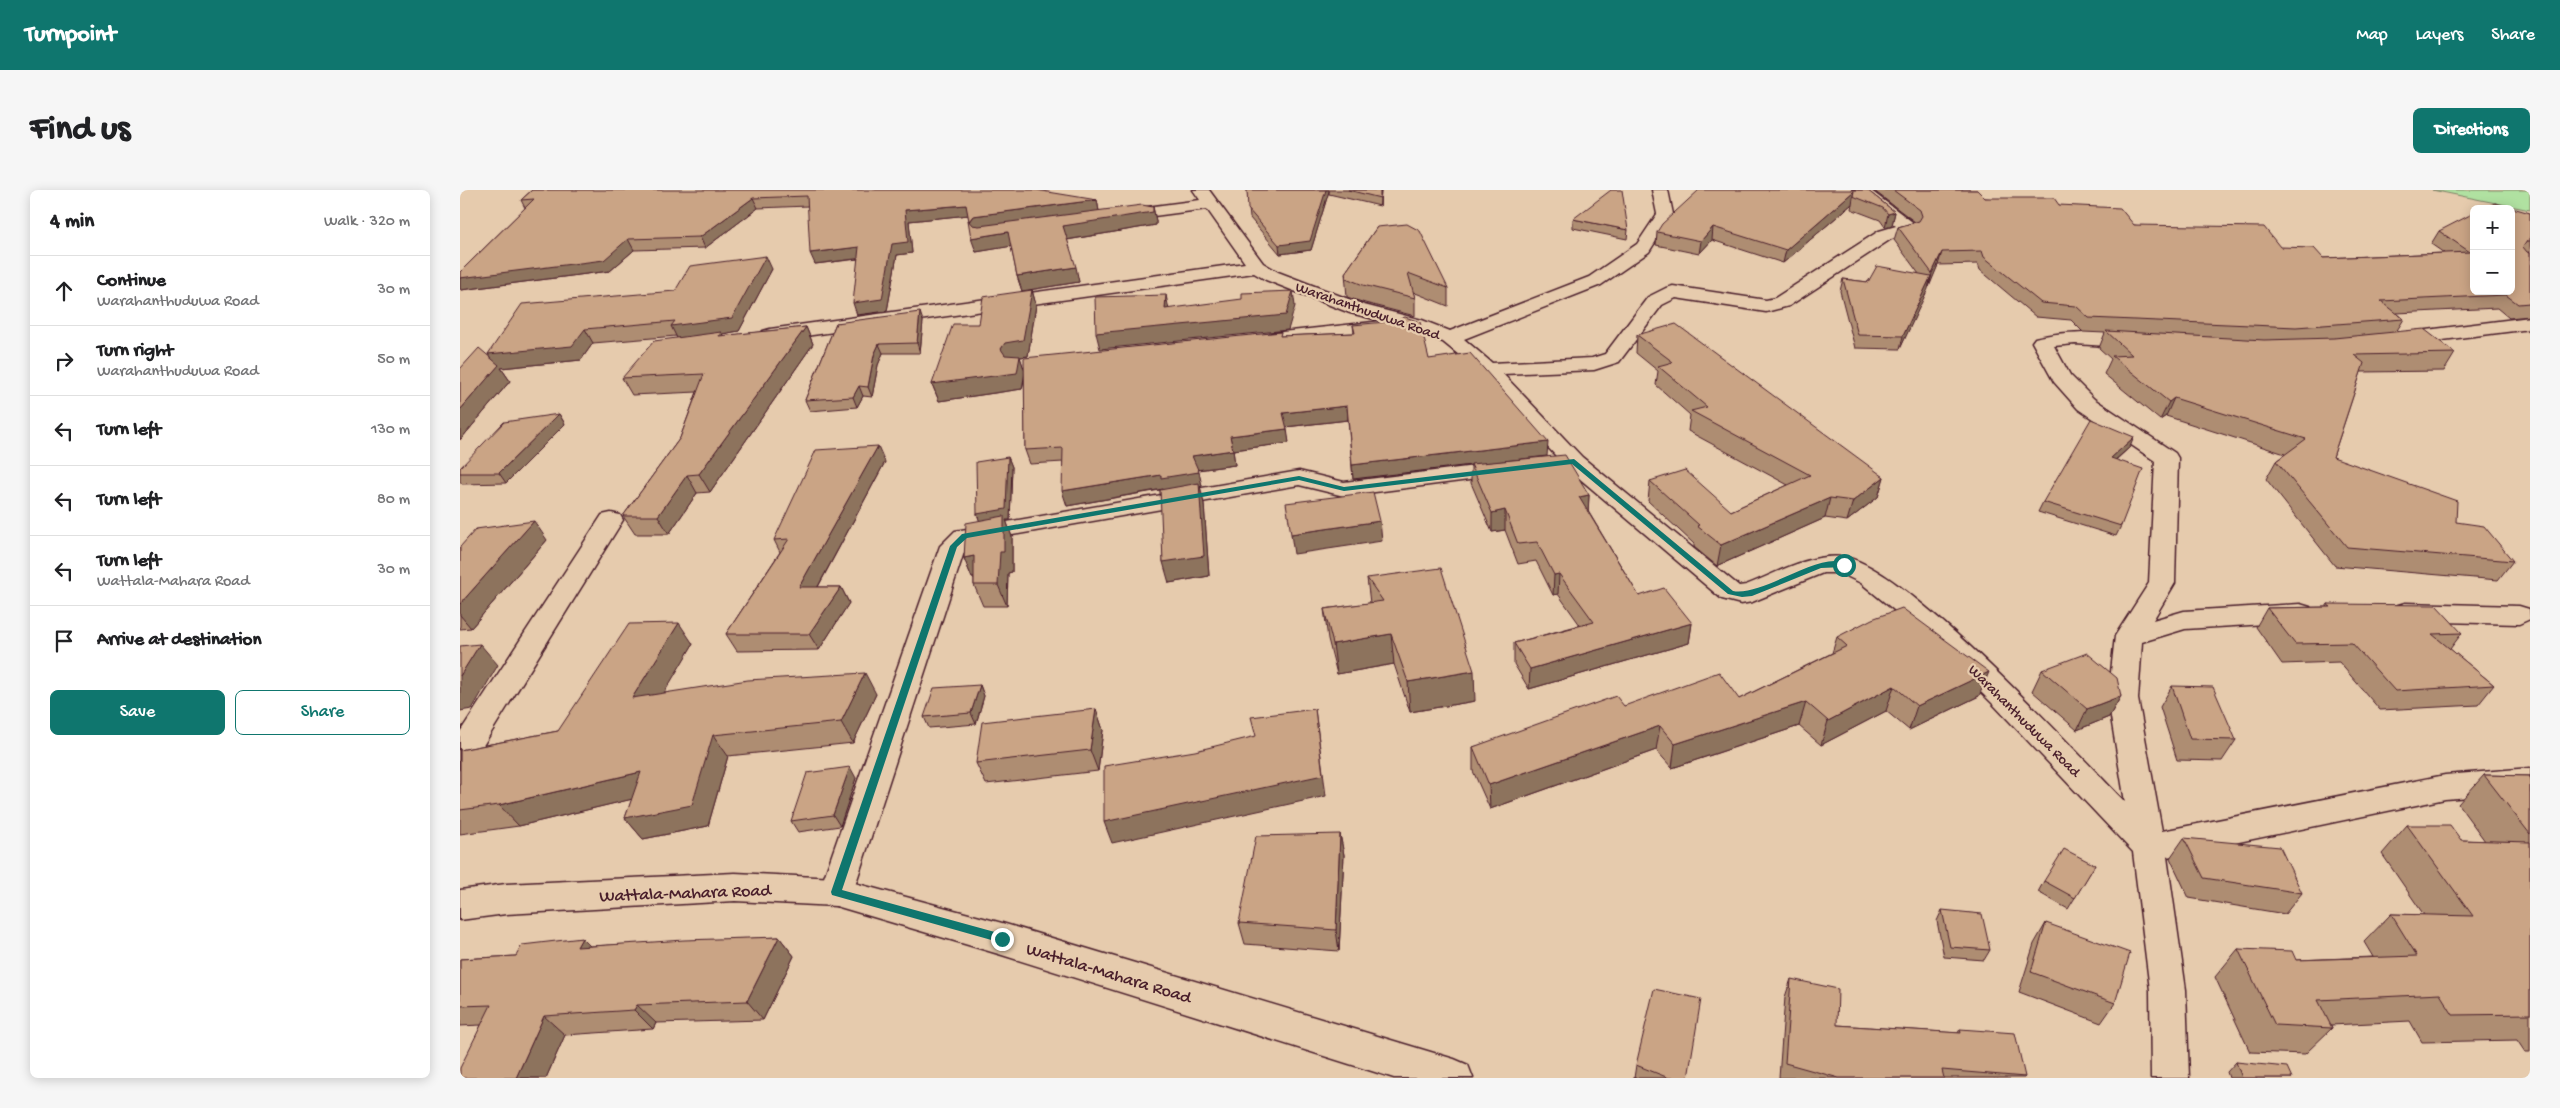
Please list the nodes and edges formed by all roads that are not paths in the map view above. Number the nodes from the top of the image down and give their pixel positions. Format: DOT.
graph roads {
  1 [pos="1660,190"];
  2 [pos="1860,190"];
  3 [pos="1206,197"];
  4 [pos="1102,218"];
  5 [pos="1257,267"];
  6 [pos="2530,323"];
  7 [pos="1415,324"];
  8 [pos="750,338"];
  9 [pos="1450,338"];
  10 [pos="1256,340"];
  11 [pos="2376,342"];
  12 [pos="2160,343"];
  13 [pos="1487,370"];
  14 [pos="1574,462"];
  15 [pos="611,520"];
  16 [pos="2320,611"];
  17 [pos="2380,612"];
  18 [pos="2519,615"];
  19 [pos="2129,636"];
  20 [pos="460,757"];
  21 [pos="2530,780"];
  22 [pos="2149,847"];
  23 [pos="836,892"];
  24 [pos="460,905"];
  25 [pos="1454,1078"];
  26 [pos="2170,1078"];
  1 -- 9 [label="street"];
  2 -- 13 [label="street"];
  3 -- 4 [label="street"];
  3 -- 5 [label="street, Warahanthuduwa Road"];
  5 -- 7 [label="street, Warahanthuduwa Road"];
  5 -- 8 [label="street"];
  6 -- 11 [label="street"];
  7 -- 9 [label="street, Warahanthuduwa Road"];
  7 -- 10 [label="street"];
  9 -- 13 [label="street, Warahanthuduwa Road"];
  12 -- 19 [label="street"];
  13 -- 14 [label="street, Warahanthuduwa Road"];
  14 -- 22 [label="street, Warahanthuduwa Road"];
  14 -- 23 [label="street"];
  15 -- 20 [label="street"];
  16 -- 19 [label="street"];
  17 -- 18 [label="street"];
  19 -- 22 [label="street"];
  21 -- 22 [label="street"];
  22 -- 26 [label="street"];
  23 -- 24 [label="street, Wattala-Mahara Road"];
  23 -- 25 [label="street, Wattala-Mahara Road"];
}
